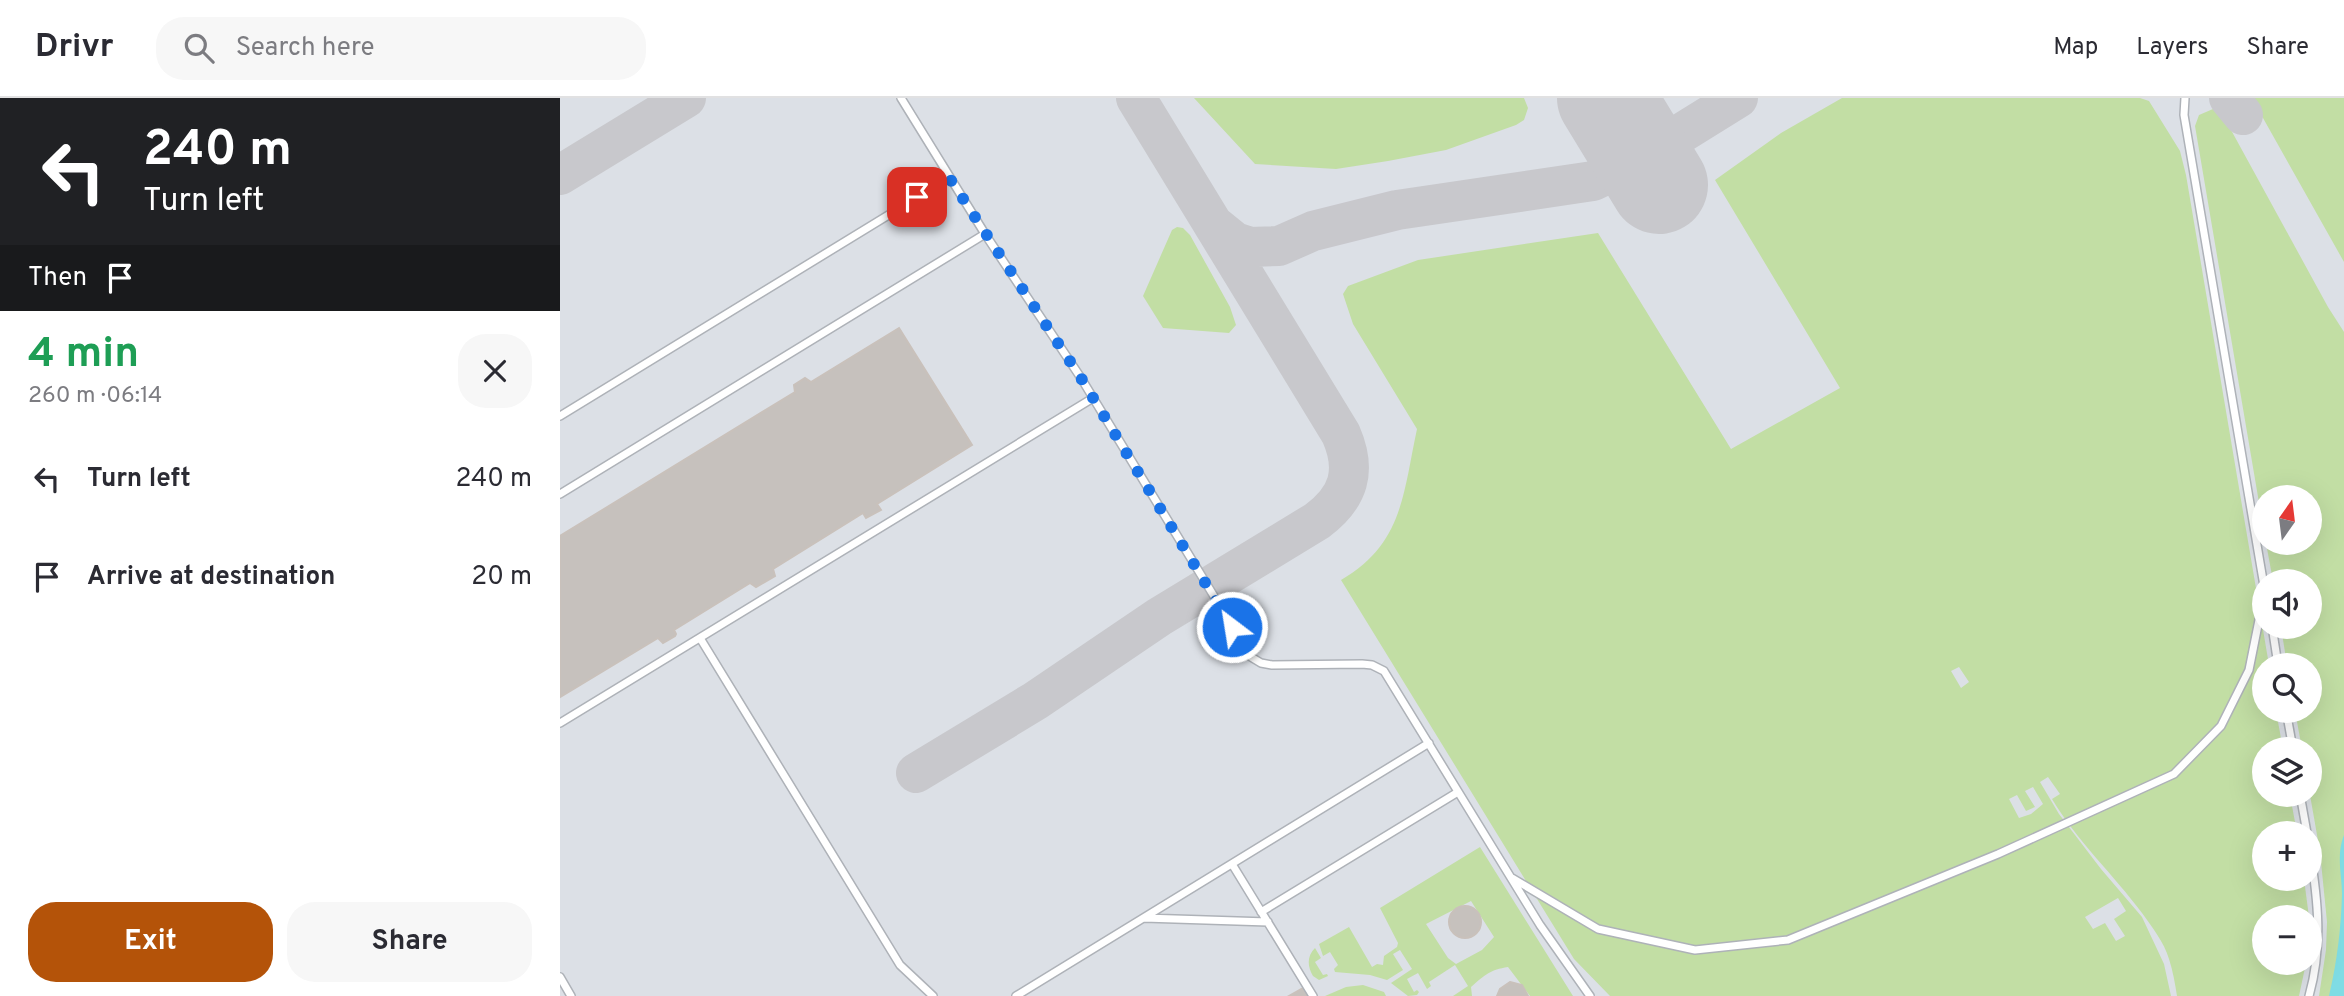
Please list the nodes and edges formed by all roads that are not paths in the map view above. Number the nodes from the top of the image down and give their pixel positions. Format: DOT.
graph roads {
  1 [pos="901,98"];
  2 [pos="2185,98"];
  3 [pos="948,176"];
  4 [pos="985,234"];
  5 [pos="1093,398"];
  6 [pos="560,416"];
  7 [pos="560,494"];
  8 [pos="2261,569"];
  9 [pos="700,638"];
  10 [pos="2255,639"];
  11 [pos="560,723"];
  12 [pos="1429,743"];
  13 [pos="1458,792"];
  14 [pos="1232,864"];
  15 [pos="1511,877"];
  16 [pos="2316,891"];
  17 [pos="1261,912"];
  18 [pos="1143,918"];
  19 [pos="1268,922"];
  20 [pos="560,978"];
  21 [pos="571,996"];
  22 [pos="933,996"];
  23 [pos="1016,996"];
  24 [pos="1313,996"];
  25 [pos="1590,996"];
  26 [pos="2309,996"];
  1 -- 3 [label="lane"];
  2 -- 8 [label="lane"];
  3 -- 4 [label="lane"];
  3 -- 6 [label="lane"];
  4 -- 5 [label="lane"];
  4 -- 7 [label="lane"];
  5 -- 9 [label="lane"];
  5 -- 12 [label="lane"];
  9 -- 11 [label="lane"];
  9 -- 22 [label="lane"];
  10 -- 15 [label="lane"];
  12 -- 13 [label="lane"];
  12 -- 14 [label="lane"];
  13 -- 15 [label="lane"];
  13 -- 17 [label="lane"];
  14 -- 17 [label="lane"];
  14 -- 18 [label="lane"];
  15 -- 25 [label="lane"];
  16 -- 26 [label="lane"];
  17 -- 19 [label="lane"];
  18 -- 19 [label="lane"];
  18 -- 23 [label="lane"];
  19 -- 24 [label="lane"];
  20 -- 21 [label="lane"];
}
